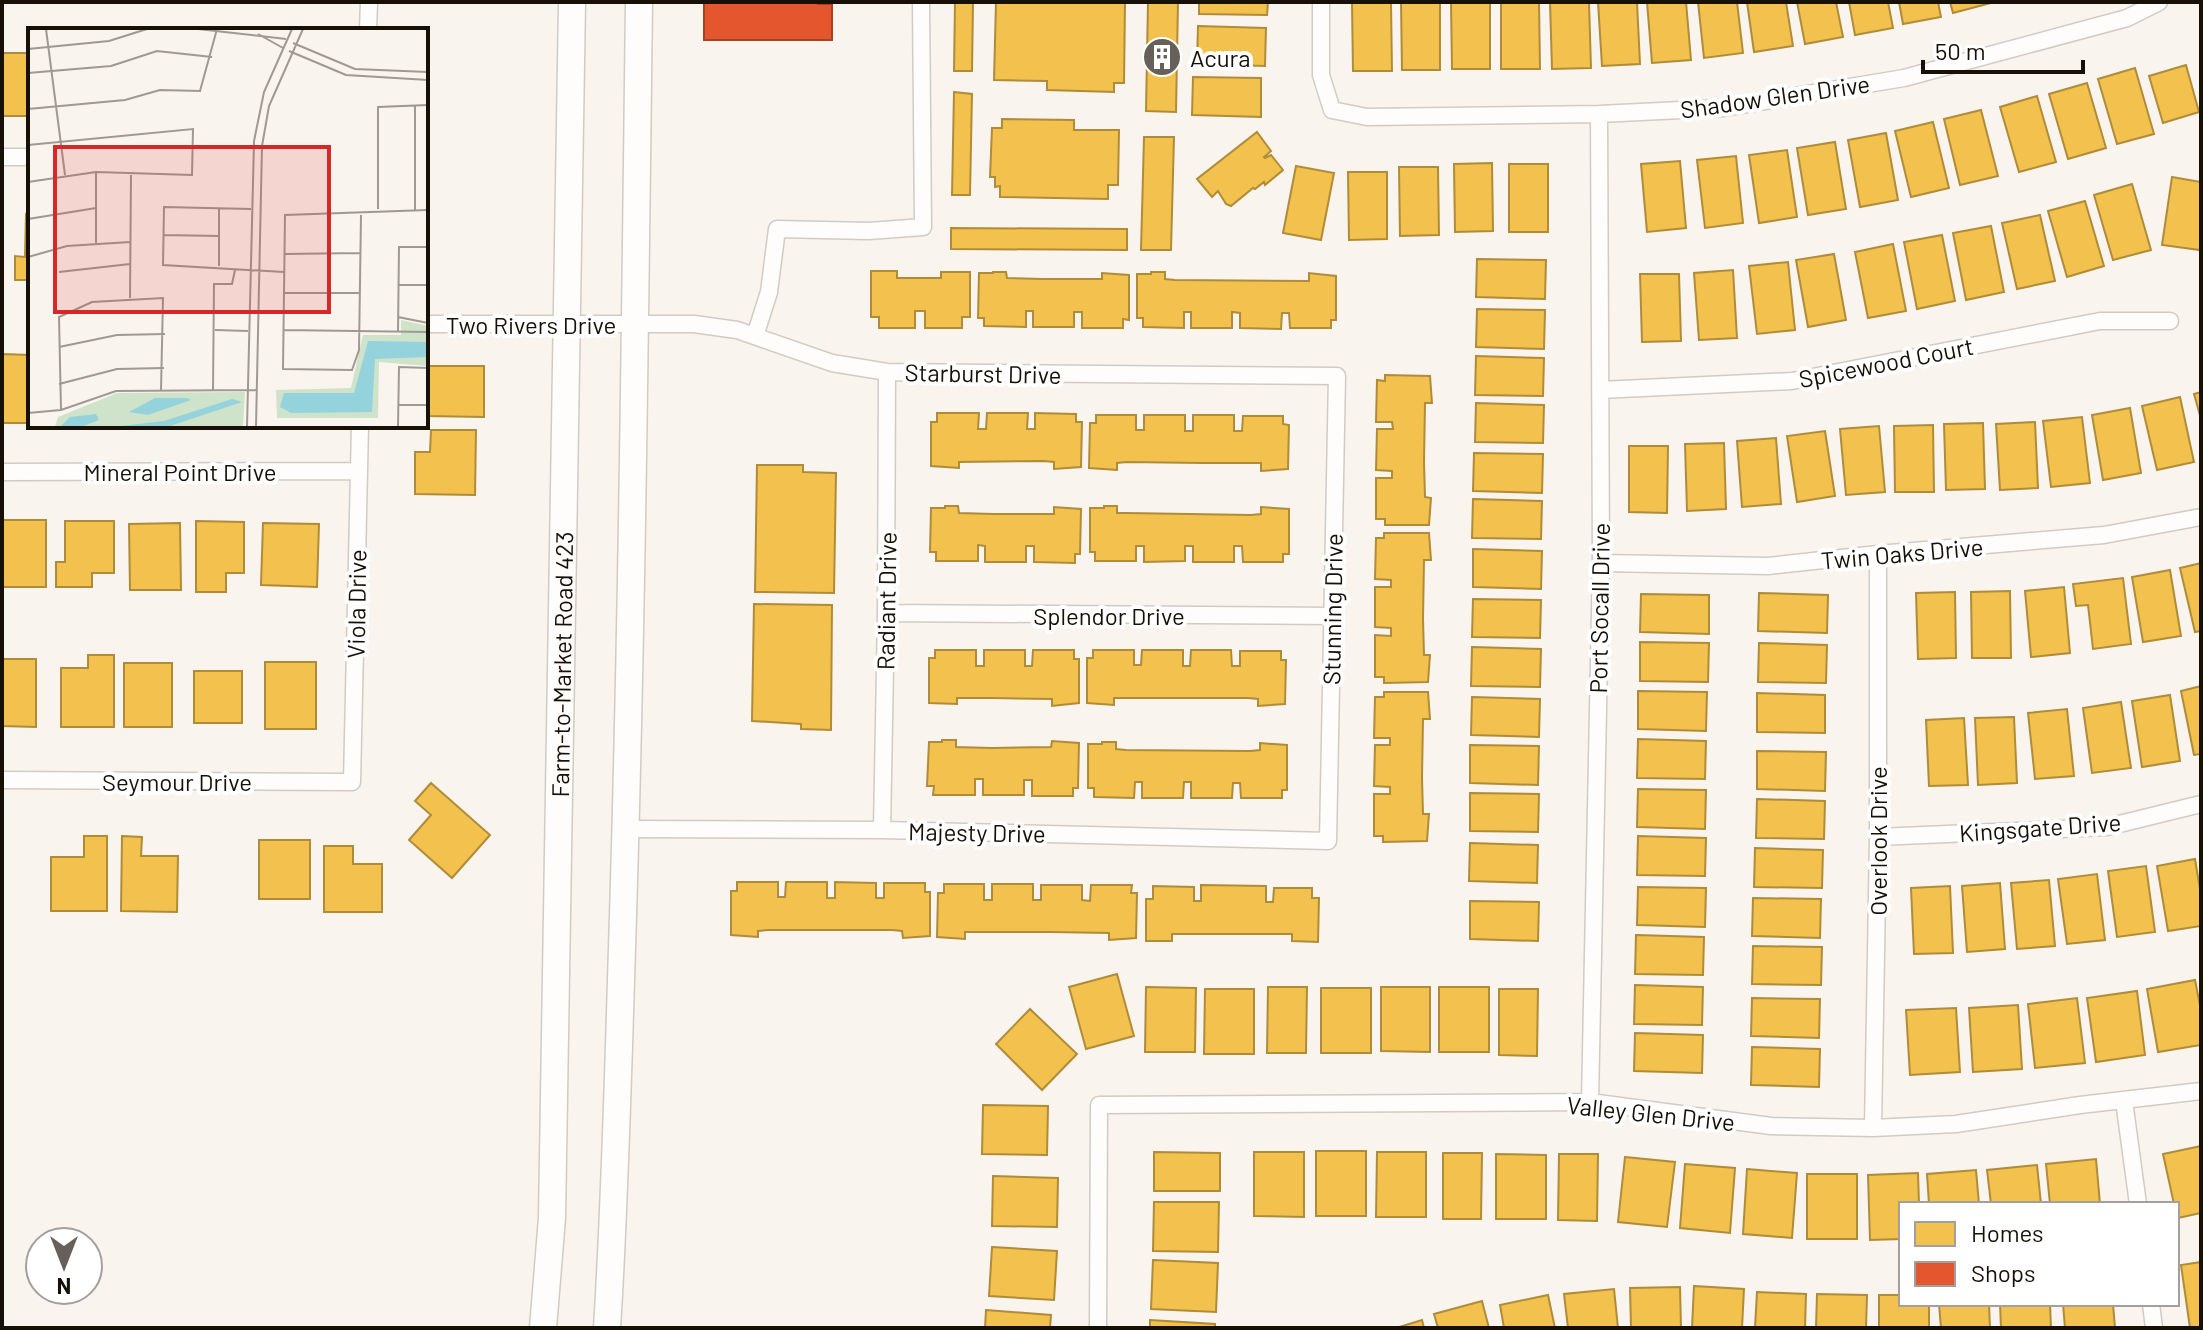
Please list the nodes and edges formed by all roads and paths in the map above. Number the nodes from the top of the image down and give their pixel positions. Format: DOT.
graph roads {
  1 [pos="369,2"];
  2 [pos="572,2"];
  3 [pos="639,2"];
  4 [pos="921,2"];
  5 [pos="1321,2"];
  6 [pos="2159,2"];
  7 [pos="368,28"];
  8 [pos="1599,114"];
  9 [pos="2,157"];
  10 [pos="28,157"];
  11 [pos="2170,321"];
  12 [pos="428,324"];
  13 [pos="566,324"];
  14 [pos="635,324"];
  15 [pos="755,336"];
  16 [pos="887,372"];
  17 [pos="1337,376"];
  18 [pos="1600,390"];
  19 [pos="360,428"];
  20 [pos="359,471"];
  21 [pos="2,472"];
  22 [pos="2201,517"];
  23 [pos="1878,554"];
  24 [pos="1601,563"];
  25 [pos="886,613"];
  26 [pos="1332,616"];
  27 [pos="2,780"];
  28 [pos="352,782"];
  29 [pos="2201,804"];
  30 [pos="626,829"];
  31 [pos="882,830"];
  32 [pos="1878,837"];
  33 [pos="1328,841"];
  34 [pos="2201,1091"];
  35 [pos="2124,1101"];
  36 [pos="1590,1102"];
  37 [pos="1873,1128"];
  38 [pos="2138,1202"];
  39 [pos="2151,1306"];
  40 [pos="543,1328"];
  41 [pos="607,1328"];
  42 [pos="1098,1328"];
  43 [pos="2154,1328"];
  1 -- 7 [label="street"];
  2 -- 13 [label="main road, Farm-to-Market Road 423"];
  3 -- 14 [label="main road"];
  4 -- 15 [label="street"];
  5 -- 8 [label="street, Shadow Glen Drive"];
  6 -- 8 [label="street, Shadow Glen Drive"];
  8 -- 18 [label="street, Port Socall Drive"];
  9 -- 10 [label="street"];
  11 -- 18 [label="street, Spicewood Court"];
  12 -- 13 [label="street, Two Rivers Drive"];
  13 -- 14 [label="street, Two Rivers Drive"];
  13 -- 40 [label="main road, Farm-to-Market Road 423"];
  14 -- 15 [label="street, Starburst Drive"];
  14 -- 30 [label="main road"];
  15 -- 16 [label="street, Starburst Drive"];
  16 -- 17 [label="street, Starburst Drive"];
  16 -- 25 [label="street, Radiant Drive"];
  17 -- 26 [label="street, Stunning Drive"];
  18 -- 24 [label="street, Port Socall Drive"];
  19 -- 20 [label="street, Viola Drive"];
  20 -- 21 [label="street, Mineral Point Drive"];
  20 -- 28 [label="street, Viola Drive"];
  22 -- 23 [label="street, Twin Oaks Drive"];
  23 -- 24 [label="street, Twin Oaks Drive"];
  23 -- 32 [label="street, Overlook Drive"];
  24 -- 36 [label="street, Port Socall Drive"];
  25 -- 26 [label="street, Splendor Drive"];
  25 -- 31 [label="street, Radiant Drive"];
  26 -- 33 [label="street, Stunning Drive"];
  27 -- 28 [label="street, Seymour Drive"];
  29 -- 32 [label="street, Kingsgate Drive"];
  30 -- 31 [label="street, Majesty Drive"];
  30 -- 41 [label="main road"];
  31 -- 33 [label="street, Majesty Drive"];
  32 -- 37 [label="street, Overlook Drive"];
  34 -- 35 [label="street, Valley Glen Drive"];
  35 -- 37 [label="street, Valley Glen Drive"];
  35 -- 38 [label="street"];
  36 -- 37 [label="street, Valley Glen Drive"];
  36 -- 42 [label="street, Valley Glen Drive"];
  39 -- 43 [label="street"];
}
